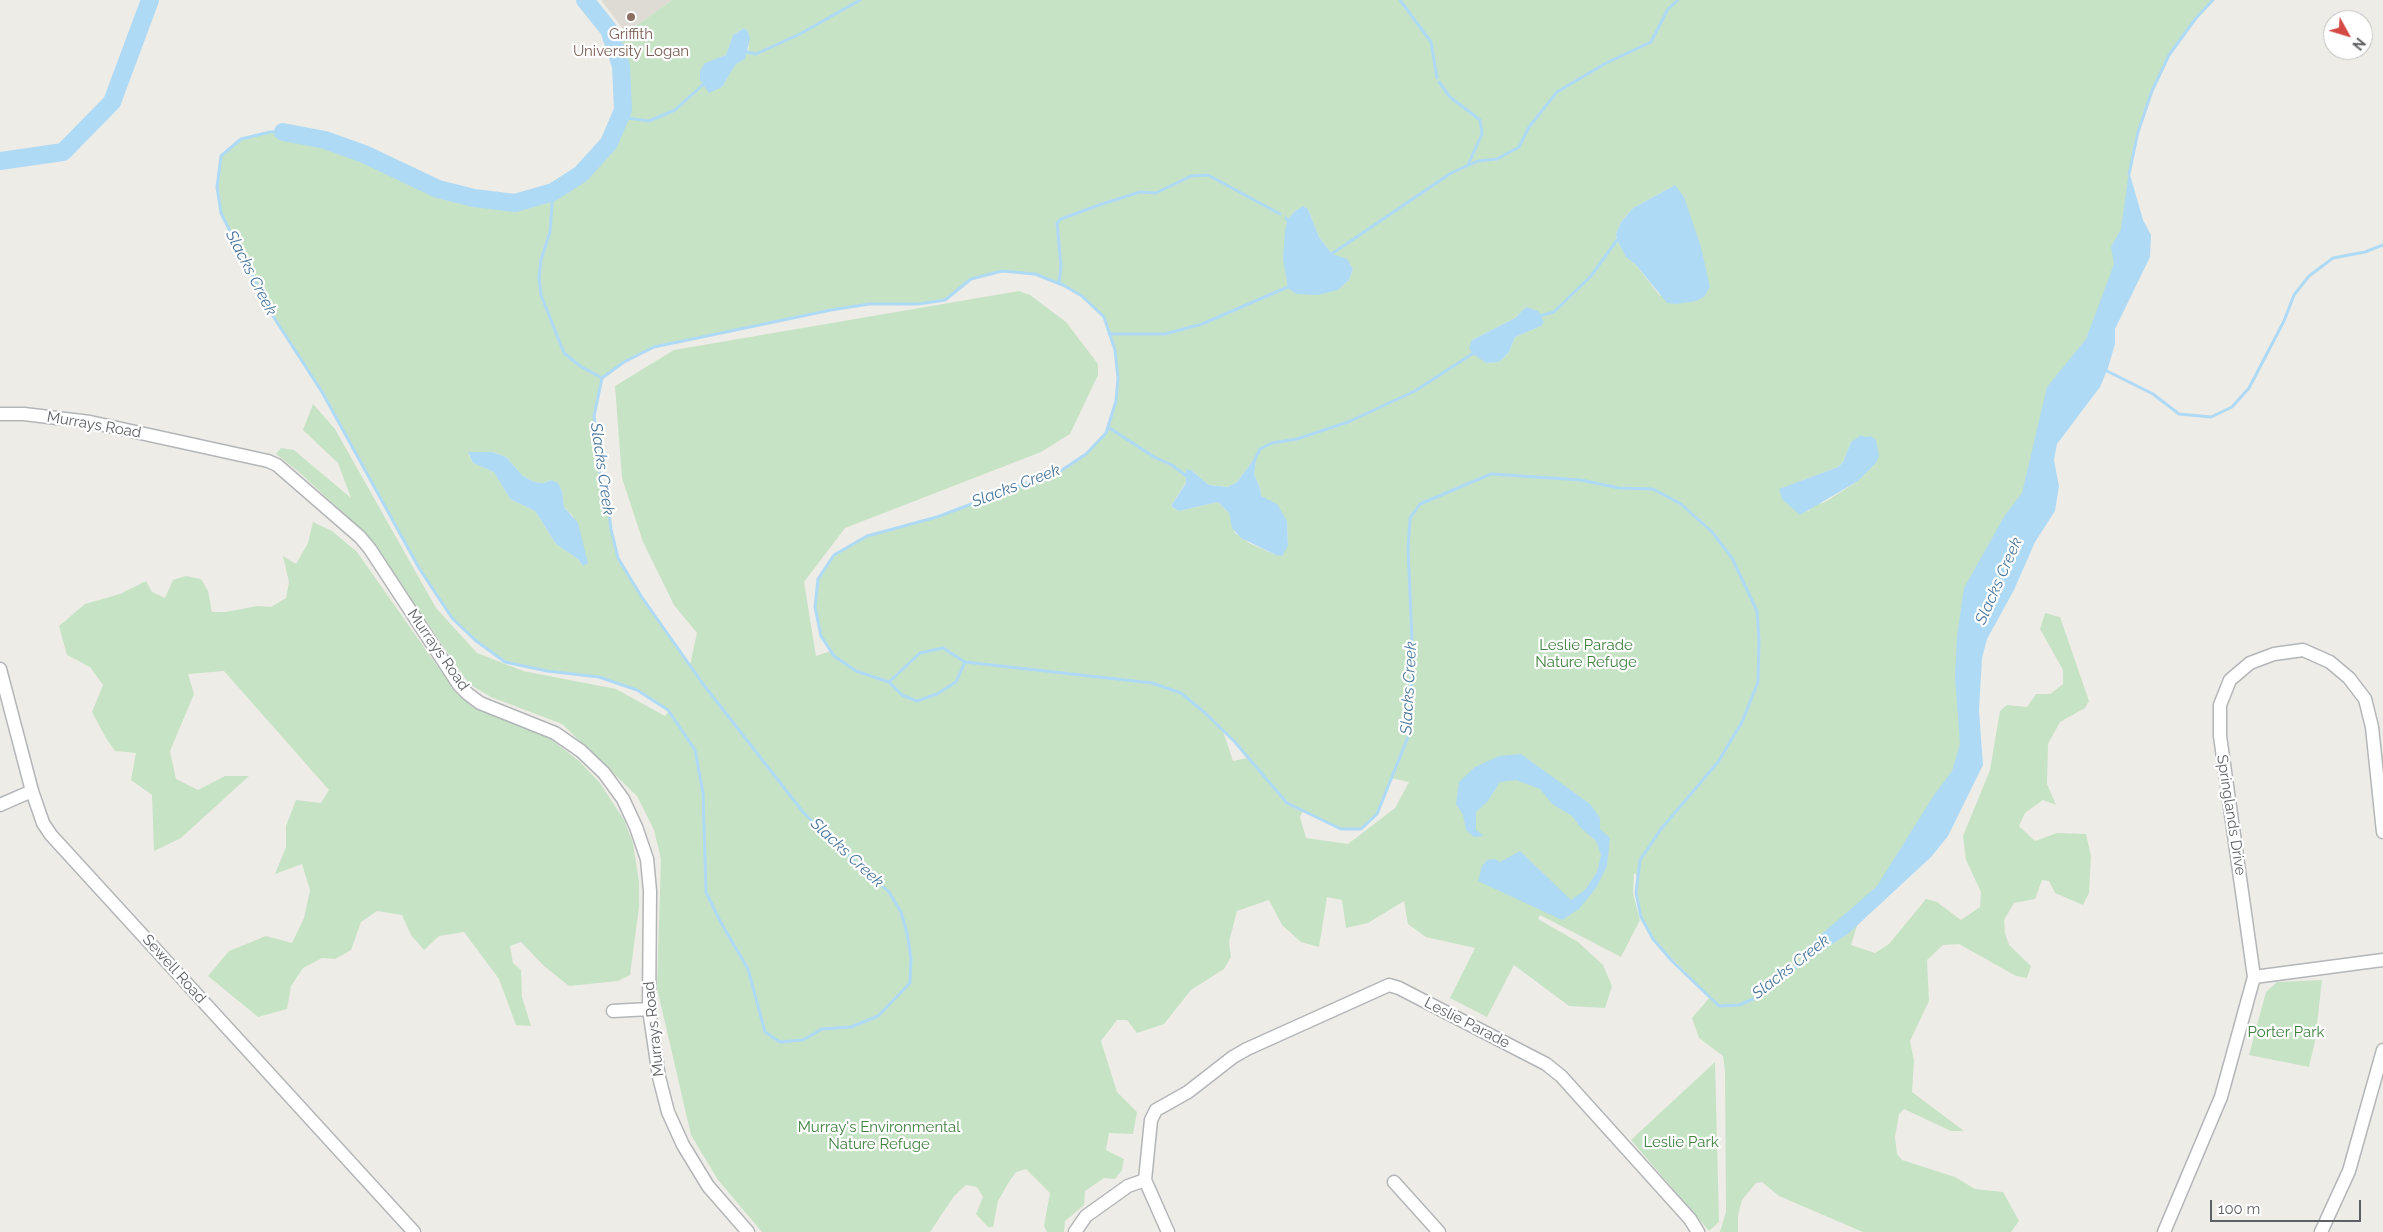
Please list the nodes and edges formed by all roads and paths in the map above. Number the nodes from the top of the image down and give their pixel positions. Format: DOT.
graph roads {
  1 [pos="0,414"];
  2 [pos="0,669"];
  3 [pos="32,791"];
  4 [pos="0,805"];
  5 [pos="2383,832"];
  6 [pos="2383,960"];
  7 [pos="2254,977"];
  8 [pos="649,1009"];
  9 [pos="613,1011"];
  10 [pos="2383,1050"];
  11 [pos="1145,1180"];
  12 [pos="1394,1182"];
  13 [pos="414,1232"];
  14 [pos="748,1232"];
  15 [pos="1074,1232"];
  16 [pos="1168,1232"];
  17 [pos="1439,1232"];
  18 [pos="1698,1232"];
  19 [pos="2164,1232"];
  20 [pos="2322,1232"];
  1 -- 8 [label="street, Murrays Road"];
  2 -- 3 [label="street, Sewell Road"];
  3 -- 4 [label="street"];
  3 -- 13 [label="street, Sewell Road"];
  5 -- 7 [label="street, Springlands Drive"];
  6 -- 7 [label="street"];
  7 -- 19 [label="street, Springlands Drive"];
  8 -- 9 [label="street"];
  8 -- 14 [label="street, Murrays Road"];
  10 -- 20 [label="street"];
  11 -- 15 [label="street"];
  11 -- 16 [label="street"];
  11 -- 18 [label="street, Leslie Parade"];
  12 -- 17 [label="street"];
}
